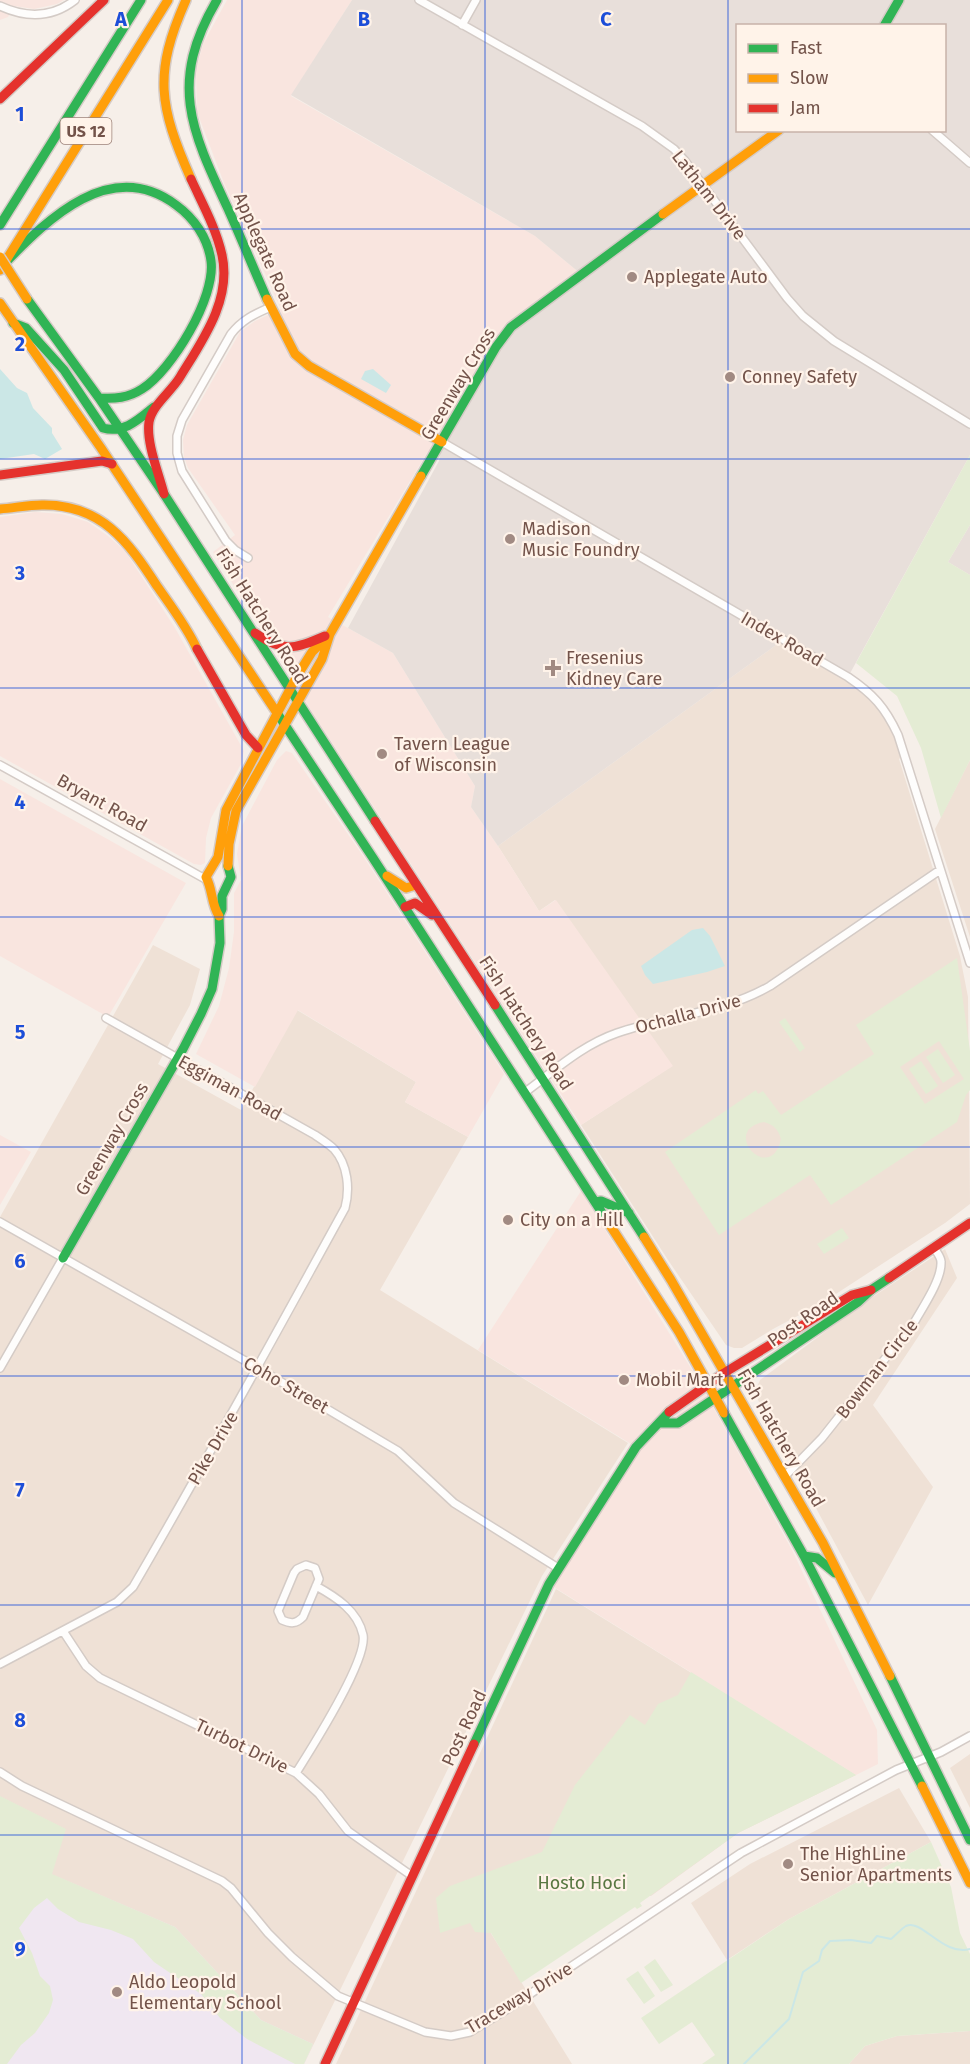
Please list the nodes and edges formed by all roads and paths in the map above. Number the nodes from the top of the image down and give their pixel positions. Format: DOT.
graph roads {
  1 [pos="75,0"];
  2 [pos="104,0"];
  3 [pos="141,0"];
  4 [pos="168,0"];
  5 [pos="186,0"];
  6 [pos="217,0"];
  7 [pos="419,0"];
  8 [pos="476,0"];
  9 [pos="899,0"];
  10 [pos="0,6"];
  11 [pos="885,24"];
  12 [pos="462,25"];
  13 [pos="43,58"];
  14 [pos="0,93"];
  15 [pos="0,99"];
  16 [pos="776,132"];
  17 [pos="934,132"];
  18 [pos="970,163"];
  19 [pos="705,185"];
  20 [pos="0,225"];
  21 [pos="2,263"];
  22 [pos="0,303"];
  23 [pos="270,307"];
  24 [pos="12,322"];
  25 [pos="99,398"];
  26 [pos="158,405"];
  27 [pos="970,424"];
  28 [pos="121,429"];
  29 [pos="442,442"];
  30 [pos="112,464"];
  31 [pos="0,475"];
  32 [pos="164,494"];
  33 [pos="0,509"];
  34 [pos="248,558"];
  35 [pos="249,626"];
  36 [pos="330,634"];
  37 [pos="290,690"];
  38 [pos="298,703"];
  39 [pos="276,714"];
  40 [pos="284,726"];
  41 [pos="258,748"];
  42 [pos="0,765"];
  43 [pos="211,868"];
  44 [pos="228,869"];
  45 [pos="187,870"];
  46 [pos="940,870"];
  47 [pos="383,873"];
  48 [pos="209,883"];
  49 [pos="229,884"];
  50 [pos="416,885"];
  51 [pos="405,907"];
  52 [pos="219,916"];
  53 [pos="437,918"];
  54 [pos="970,963"];
  55 [pos="106,1018"];
  56 [pos="177,1059"];
  57 [pos="542,1080"];
  58 [pos="524,1093"];
  59 [pos="345,1169"];
  60 [pos="596,1202"];
  61 [pos="629,1213"];
  62 [pos="0,1222"];
  63 [pos="970,1223"];
  64 [pos="935,1249"];
  65 [pos="63,1258"];
  66 [pos="871,1290"];
  67 [pos="256,1367"];
  68 [pos="0,1368"];
  69 [pos="724,1373"];
  70 [pos="708,1384"];
  71 [pos="733,1387"];
  72 [pos="716,1398"];
  73 [pos="659,1423"];
  74 [pos="785,1476"];
  75 [pos="804,1556"];
  76 [pos="558,1568"];
  77 [pos="316,1586"];
  78 [pos="846,1587"];
  79 [pos="63,1631"];
  80 [pos="0,1664"];
  81 [pos="970,1736"];
  82 [pos="920,1760"];
  83 [pos="0,1772"];
  84 [pos="297,1773"];
  85 [pos="970,1840"];
  86 [pos="412,1876"];
  87 [pos="970,1883"];
  88 [pos="355,2003"];
  89 [pos="325,2064"];
  1 -- 10 [label="street"];
  2 -- 13 [label="main road"];
  3 -- 20 [label="main road, US 12"];
  4 -- 21 [label="main road, US 12"];
  5 -- 26 [label="main road"];
  6 -- 23 [label="main road, Applegate Road"];
  7 -- 12 [label="street, Latham Drive"];
  8 -- 12 [label="street"];
  9 -- 11 [label="main road"];
  12 -- 19 [label="street, Latham Drive"];
  13 -- 14 [label="main road"];
  13 -- 15 [label="main road"];
  16 -- 19 [label="main road, Greenway Cross"];
  17 -- 18 [label="street"];
  19 -- 27 [label="street, Latham Drive"];
  19 -- 29 [label="main road, Greenway Cross"];
  21 -- 25 [label="main road, Fish Hatchery Road, bridge"];
  21 -- 25 [label="main road"];
  22 -- 24 [label="main road, Fish Hatchery Road"];
  23 -- 29 [label="main road, Applegate Road"];
  23 -- 34 [label="street"];
  24 -- 28 [label="main road"];
  24 -- 30 [label="main road, Fish Hatchery Road"];
  25 -- 28 [label="main road, Fish Hatchery Road"];
  26 -- 28 [label="main road"];
  26 -- 32 [label="main road"];
  28 -- 32 [label="main road, Fish Hatchery Road"];
  29 -- 36 [label="main road, Greenway Cross"];
  29 -- 46 [label="street, Index Road"];
  30 -- 31 [label="main road"];
  30 -- 39 [label="main road, Fish Hatchery Road"];
  32 -- 35 [label="main road, Fish Hatchery Road"];
  33 -- 41 [label="main road"];
  35 -- 36 [label="main road"];
  35 -- 37 [label="main road, Fish Hatchery Road"];
  36 -- 37 [label="main road, Greenway Cross"];
  36 -- 38 [label="main road, Greenway Cross"];
  37 -- 38 [label="main road, Fish Hatchery Road"];
  37 -- 39 [label="main road, Greenway Cross"];
  38 -- 40 [label="main road, Greenway Cross"];
  38 -- 50 [label="main road, Fish Hatchery Road"];
  39 -- 40 [label="main road, Fish Hatchery Road"];
  39 -- 41 [label="main road, Greenway Cross"];
  40 -- 44 [label="main road, Greenway Cross"];
  40 -- 47 [label="main road, Fish Hatchery Road"];
  41 -- 43 [label="main road, Greenway Cross"];
  42 -- 45 [label="street, Bryant Road"];
  43 -- 44 [label="main road, Bryant Road"];
  43 -- 45 [label="street, Bryant Road"];
  43 -- 48 [label="main road, Greenway Cross"];
  44 -- 49 [label="main road, Greenway Cross"];
  45 -- 48 [label="street, Bryant Road"];
  46 -- 54 [label="street, Index Road"];
  46 -- 57 [label="street, Ochalla Drive"];
  47 -- 50 [label="main road"];
  47 -- 51 [label="main road, Fish Hatchery Road"];
  48 -- 49 [label="main road"];
  48 -- 52 [label="main road, Greenway Cross"];
  49 -- 52 [label="main road, Greenway Cross"];
  50 -- 53 [label="main road, Fish Hatchery Road"];
  51 -- 53 [label="main road"];
  51 -- 58 [label="main road, Fish Hatchery Road"];
  52 -- 56 [label="main road, Greenway Cross"];
  53 -- 57 [label="main road, Fish Hatchery Road"];
  55 -- 56 [label="street, Eggiman Road"];
  56 -- 59 [label="street, Eggiman Road"];
  56 -- 65 [label="main road, Greenway Cross"];
  57 -- 58 [label="street, Ochalla Drive"];
  57 -- 61 [label="main road, Fish Hatchery Road"];
  58 -- 60 [label="main road, Fish Hatchery Road"];
  59 -- 67 [label="street, Pike Drive"];
  60 -- 61 [label="main road"];
  60 -- 70 [label="main road, Fish Hatchery Road"];
  61 -- 69 [label="main road, Fish Hatchery Road"];
  62 -- 65 [label="street, Coho Street"];
  63 -- 64 [label="main road, Post Road"];
  64 -- 66 [label="main road, Post Road"];
  64 -- 74 [label="street, Bowman Circle"];
  65 -- 67 [label="street, Coho Street"];
  65 -- 68 [label="street, Greenway Cross"];
  66 -- 69 [label="main road, Post Road"];
  66 -- 71 [label="main road, Post Road"];
  67 -- 76 [label="street, Coho Street"];
  67 -- 79 [label="street, Pike Drive"];
  69 -- 70 [label="main road, Post Road"];
  69 -- 71 [label="main road, Fish Hatchery Road"];
  70 -- 72 [label="main road, Fish Hatchery Road"];
  70 -- 73 [label="main road, Post Road"];
  71 -- 72 [label="main road, Post Road"];
  71 -- 74 [label="main road, Fish Hatchery Road"];
  72 -- 73 [label="main road, Post Road"];
  72 -- 75 [label="main road, Fish Hatchery Road"];
  73 -- 76 [label="main road, Post Road"];
  74 -- 78 [label="main road, Fish Hatchery Road"];
  75 -- 78 [label="main road"];
  75 -- 82 [label="main road, Fish Hatchery Road"];
  76 -- 86 [label="main road, Post Road"];
  77 -- 77 [label="street"];
  77 -- 84 [label="street"];
  78 -- 82 [label="main road, Fish Hatchery Road"];
  79 -- 80 [label="street, Pike Drive"];
  79 -- 84 [label="street, Turbot Drive"];
  81 -- 82 [label="street, Traceway Drive"];
  82 -- 85 [label="main road, Fish Hatchery Road"];
  82 -- 87 [label="main road, Fish Hatchery Road"];
  82 -- 88 [label="street, Traceway Drive"];
  83 -- 88 [label="street, Traceway Drive"];
  84 -- 86 [label="street, Turbot Drive"];
  86 -- 88 [label="main road, Post Road"];
  88 -- 89 [label="main road, Post Road"];
}
